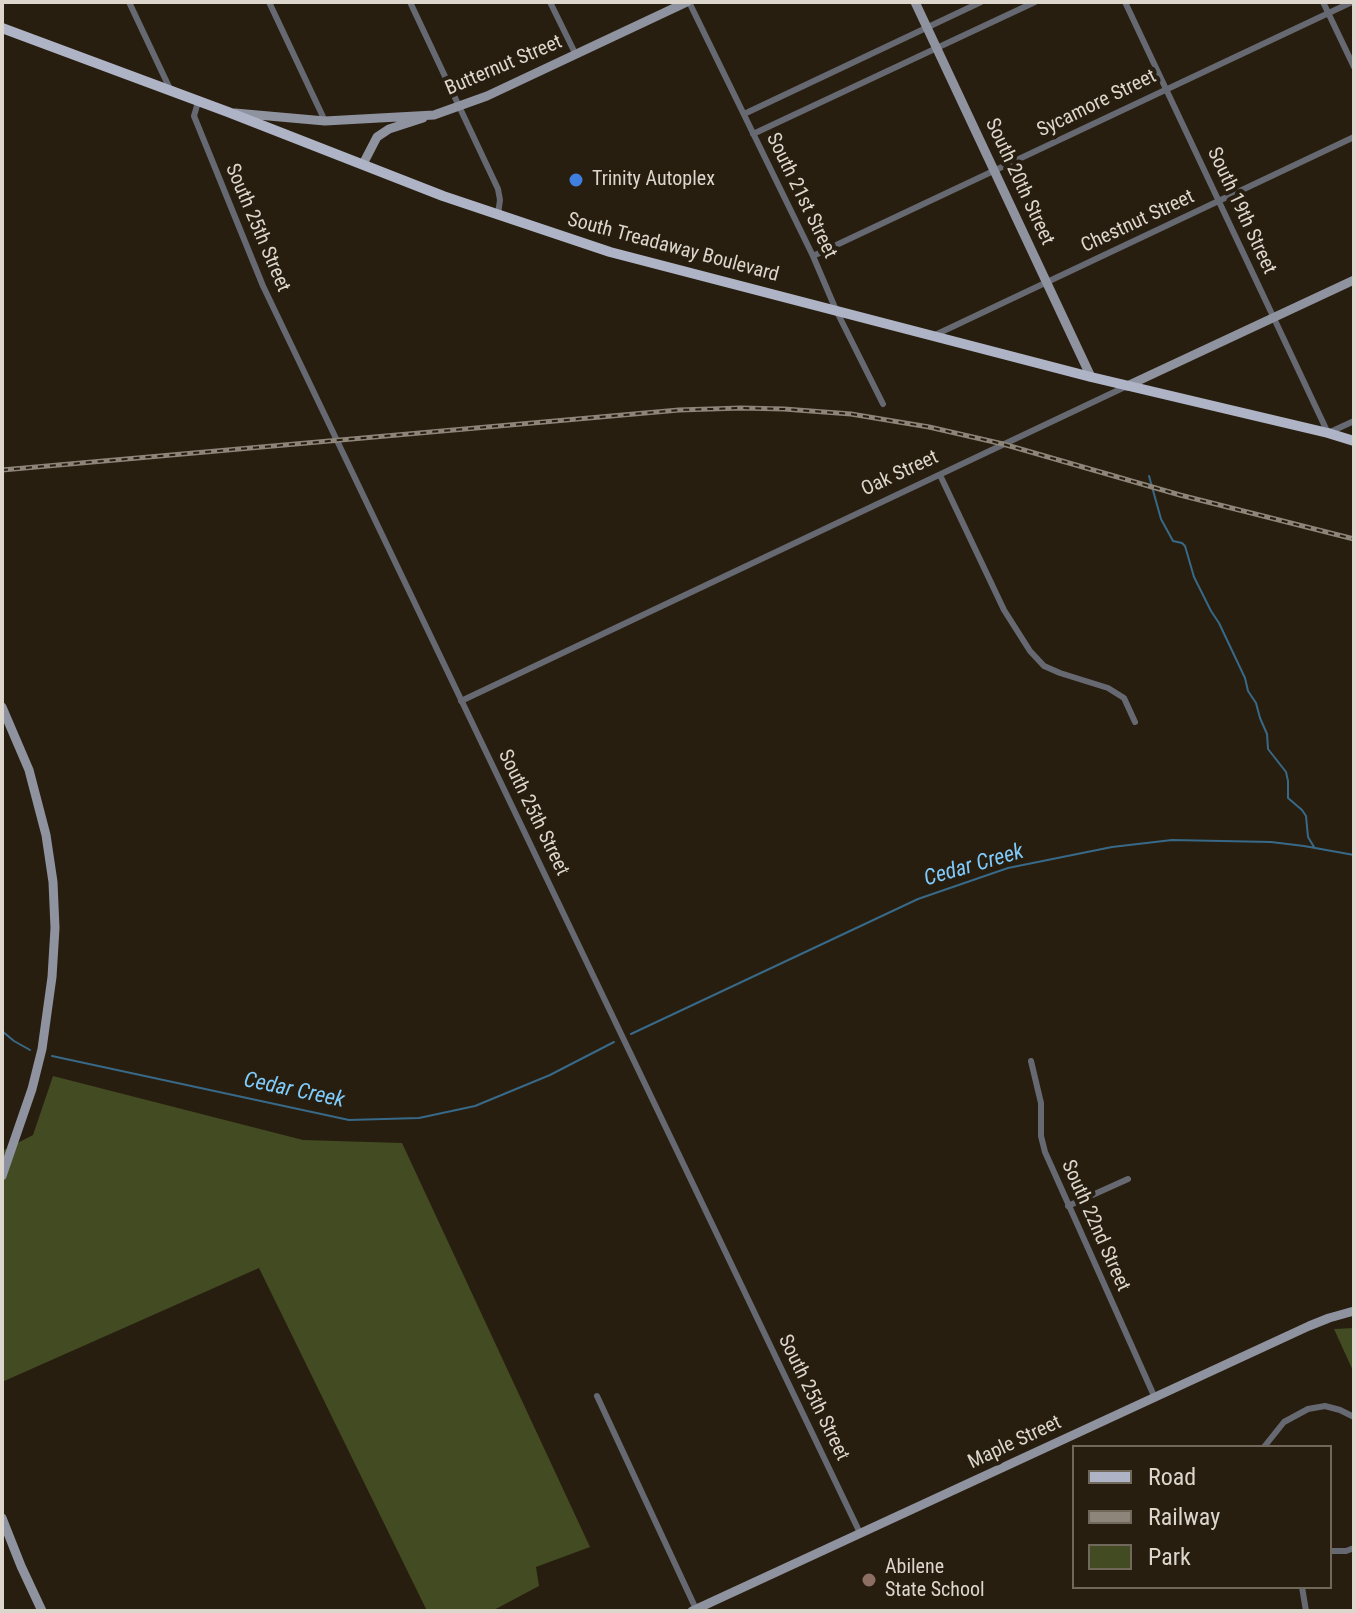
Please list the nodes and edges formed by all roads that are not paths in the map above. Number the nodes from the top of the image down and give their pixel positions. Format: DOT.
graph roads {
  1 [pos="129,2"];
  2 [pos="269,2"];
  3 [pos="410,2"];
  4 [pos="550,2"];
  5 [pos="688,2"];
  6 [pos="915,2"];
  7 [pos="981,2"];
  8 [pos="1035,2"];
  9 [pos="1125,2"];
  10 [pos="1323,2"];
  11 [pos="1352,2"];
  12 [pos="1023,4"];
  13 [pos="1328,13"];
  14 [pos="927,27"];
  15 [pos="2,28"];
  16 [pos="937,47"];
  17 [pos="576,55"];
  18 [pos="1354,67"];
  19 [pos="1166,89"];
  20 [pos="172,93"];
  21 [pos="198,102"];
  22 [pos="460,106"];
  23 [pos="228,112"];
  24 [pos="744,114"];
  25 [pos="434,115"];
  26 [pos="325,121"];
  27 [pos="753,134"];
  28 [pos="1354,137"];
  29 [pos="363,164"];
  30 [pos="994,171"];
  31 [pos="1219,202"];
  32 [pos="498,214"];
  33 [pos="813,256"];
  34 [pos="1354,280"];
  35 [pos="1046,282"];
  36 [pos="836,310"];
  37 [pos="1274,318"];
  38 [pos="935,335"];
  39 [pos="1091,377"];
  40 [pos="1127,386"];
  41 [pos="883,404"];
  42 [pos="1354,421"];
  43 [pos="1328,433"];
  44 [pos="1354,441"];
  45 [pos="940,475"];
  46 [pos="461,701"];
  47 [pos="2,707"];
  48 [pos="1135,722"];
  49 [pos="1031,1061"];
  50 [pos="2,1176"];
  51 [pos="1128,1179"];
  52 [pos="1068,1206"];
  53 [pos="1354,1311"];
  54 [pos="597,1396"];
  55 [pos="1155,1398"];
  56 [pos="1354,1417"];
  57 [pos="1266,1445"];
  58 [pos="2,1518"];
  59 [pos="860,1533"];
  60 [pos="1354,1548"];
  61 [pos="1332,1551"];
  62 [pos="1302,1589"];
  63 [pos="694,1610"];
  64 [pos="42,1611"];
  65 [pos="1306,1611"];
  1 -- 20 [label="street"];
  2 -- 26 [label="street"];
  3 -- 22 [label="street"];
  4 -- 17 [label="street"];
  5 -- 17 [label="main road, Butternut Street"];
  5 -- 24 [label="street, South 21st Street"];
  6 -- 14 [label="main road, South 20th Street"];
  7 -- 14 [label="street"];
  8 -- 12 [label="street"];
  9 -- 19 [label="street, South 19th Street"];
  10 -- 13 [label="street"];
  11 -- 13 [label="street, Sycamore Street"];
  12 -- 16 [label="street"];
  13 -- 18 [label="street"];
  13 -- 19 [label="street, Sycamore Street"];
  14 -- 16 [label="main road, South 20th Street"];
  14 -- 24 [label="street"];
  15 -- 20 [label="main road, South Treadaway Boulevard"];
  16 -- 27 [label="street"];
  16 -- 30 [label="main road, South 20th Street"];
  17 -- 22 [label="main road, Butternut Street"];
  19 -- 30 [label="street, Sycamore Street"];
  19 -- 31 [label="street, South 19th Street"];
  20 -- 21 [label="main road, South Treadaway Boulevard"];
  21 -- 23 [label="main road, South Treadaway Boulevard"];
  21 -- 46 [label="street, South 25th Street"];
  22 -- 25 [label="main road, Butternut Street"];
  22 -- 32 [label="street"];
  23 -- 26 [label="main road, Butternut Street"];
  23 -- 29 [label="main road, South Treadaway Boulevard"];
  24 -- 27 [label="street, South 21st Street"];
  25 -- 26 [label="main road, Butternut Street"];
  25 -- 29 [label="main road"];
  27 -- 33 [label="street, South 21st Street"];
  28 -- 31 [label="street, Chestnut Street"];
  29 -- 32 [label="main road, South Treadaway Boulevard"];
  30 -- 33 [label="street, Sycamore Street"];
  30 -- 35 [label="main road, South 20th Street"];
  31 -- 35 [label="street, Chestnut Street"];
  31 -- 37 [label="street, South 19th Street"];
  32 -- 36 [label="main road, South Treadaway Boulevard"];
  33 -- 36 [label="street, South 21st Street"];
  34 -- 37 [label="main road, Oak Street"];
  35 -- 38 [label="street, Chestnut Street"];
  35 -- 39 [label="main road, South 20th Street"];
  36 -- 38 [label="main road, South Treadaway Boulevard"];
  36 -- 41 [label="street, South 21st Street"];
  37 -- 40 [label="main road, Oak Street"];
  37 -- 43 [label="street, South 19th Street"];
  38 -- 39 [label="main road, South Treadaway Boulevard"];
  39 -- 40 [label="main road, South Treadaway Boulevard"];
  40 -- 43 [label="main road, South Treadaway Boulevard"];
  40 -- 45 [label="street, Oak Street"];
  42 -- 43 [label="street"];
  43 -- 44 [label="main road, South Treadaway Boulevard"];
  45 -- 46 [label="street, Oak Street"];
  45 -- 48 [label="street"];
  46 -- 59 [label="street, South 25th Street"];
  47 -- 50 [label="main road"];
  49 -- 52 [label="street, South 22nd Street"];
  51 -- 52 [label="street"];
  52 -- 55 [label="street, South 22nd Street"];
  53 -- 55 [label="main road, Maple Street"];
  54 -- 63 [label="street"];
  55 -- 59 [label="main road, Maple Street"];
  56 -- 57 [label="street"];
  58 -- 64 [label="main road"];
  59 -- 63 [label="main road, Maple Street"];
  60 -- 61 [label="street"];
  62 -- 65 [label="street"];
}
